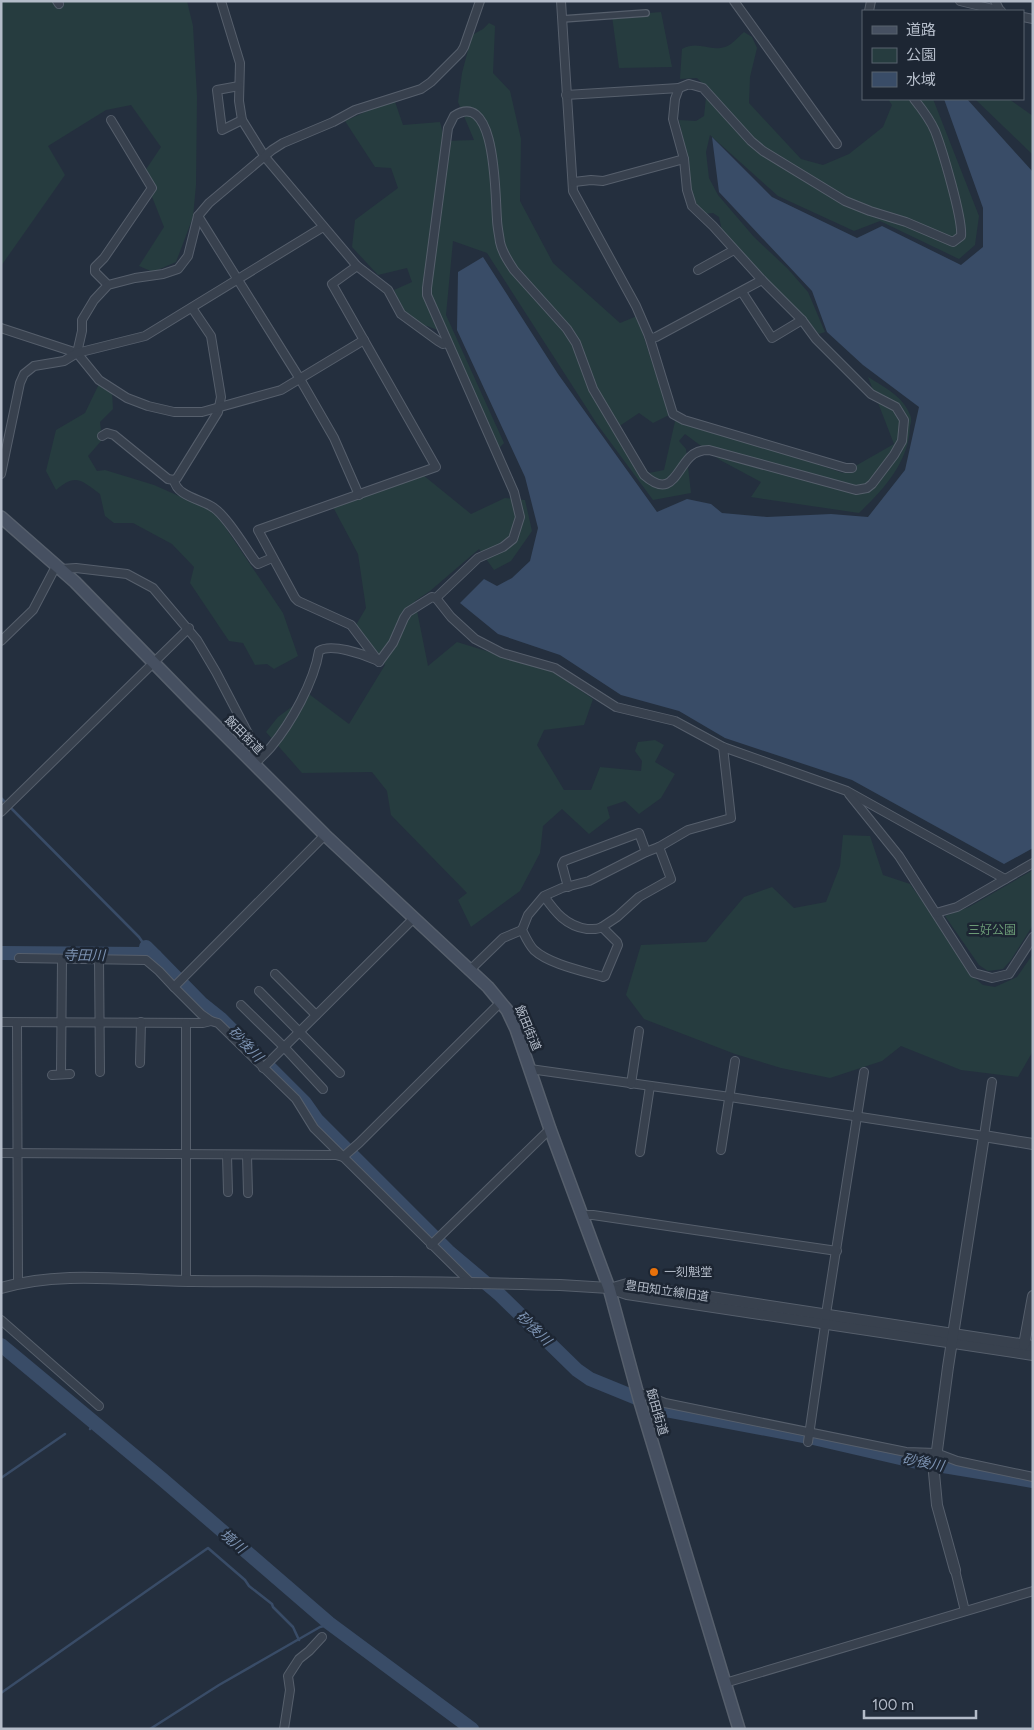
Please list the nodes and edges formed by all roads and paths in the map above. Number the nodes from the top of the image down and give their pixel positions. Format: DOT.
graph roads {
  1 [pos="221,1"];
  2 [pos="480,1"];
  3 [pos="561,1"];
  4 [pos="734,1"];
  5 [pos="960,1"];
  6 [pos="996,10"];
  7 [pos="646,13"];
  8 [pos="562,19"];
  9 [pos="239,86"];
  10 [pos="679,88"];
  11 [pos="566,96"];
  12 [pos="915,100"];
  13 [pos="111,120"];
  14 [pos="242,120"];
  15 [pos="837,144"];
  16 [pos="265,156"];
  17 [pos="684,159"];
  18 [pos="574,182"];
  19 [pos="198,216"];
  20 [pos="323,227"];
  21 [pos="734,250"];
  22 [pos="357,266"];
  23 [pos="698,270"];
  24 [pos="238,280"];
  25 [pos="762,280"];
  26 [pos="108,285"];
  27 [pos="742,292"];
  28 [pos="192,308"];
  29 [pos="802,320"];
  30 [pos="1,328"];
  31 [pos="649,336"];
  32 [pos="364,340"];
  33 [pos="447,343"];
  34 [pos="78,353"];
  35 [pos="300,379"];
  36 [pos="220,406"];
  37 [pos="102,436"];
  38 [pos="852,468"];
  39 [pos="1,474"];
  40 [pos="174,480"];
  41 [pos="359,494"];
  42 [pos="1,517"];
  43 [pos="272,558"];
  44 [pos="60,568"];
  45 [pos="436,598"];
  46 [pos="188,628"];
  47 [pos="1,641"];
  48 [pos="380,662"];
  49 [pos="154,663"];
  50 [pos="723,747"];
  51 [pos="256,763"];
  52 [pos="847,791"];
  53 [pos="1,812"];
  54 [pos="325,835"];
  55 [pos="658,847"];
  56 [pos="646,852"];
  57 [pos="1033,863"];
  58 [pos="1005,880"];
  59 [pos="568,887"];
  60 [pos="544,896"];
  61 [pos="936,913"];
  62 [pos="413,919"];
  63 [pos="602,927"];
  64 [pos="522,930"];
  65 [pos="1033,937"];
  66 [pos="19,958"];
  67 [pos="62,958"];
  68 [pos="99,959"];
  69 [pos="470,970"];
  70 [pos="275,974"];
  71 [pos="175,985"];
  72 [pos="259,991"];
  73 [pos="502,1002"];
  74 [pos="241,1005"];
  75 [pos="316,1015"];
  76 [pos="211,1021"];
  77 [pos="1,1022"];
  78 [pos="62,1022"];
  79 [pos="141,1022"];
  80 [pos="17,1023"];
  81 [pos="186,1023"];
  82 [pos="101,1024"];
  83 [pos="639,1031"];
  84 [pos="299,1033"];
  85 [pos="284,1047"];
  86 [pos="735,1061"];
  87 [pos="140,1063"];
  88 [pos="264,1067"];
  89 [pos="530,1069"];
  90 [pos="100,1072"];
  91 [pos="864,1072"];
  92 [pos="340,1073"];
  93 [pos="61,1074"];
  94 [pos="70,1074"];
  95 [pos="52,1075"];
  96 [pos="992,1082"];
  97 [pos="630,1084"];
  98 [pos="650,1086"];
  99 [pos="323,1089"];
  100 [pos="730,1097"];
  101 [pos="858,1117"];
  102 [pos="550,1129"];
  103 [pos="984,1136"];
  104 [pos="1033,1144"];
  105 [pos="721,1150"];
  106 [pos="640,1152"];
  107 [pos="1,1153"];
  108 [pos="18,1154"];
  109 [pos="186,1155"];
  110 [pos="227,1155"];
  111 [pos="247,1155"];
  112 [pos="344,1156"];
  113 [pos="228,1192"];
  114 [pos="248,1193"];
  115 [pos="582,1216"];
  116 [pos="432,1243"];
  117 [pos="837,1251"];
  118 [pos="186,1281"];
  119 [pos="18,1283"];
  120 [pos="475,1283"];
  121 [pos="1,1288"];
  122 [pos="609,1288"];
  123 [pos="685,1293"];
  124 [pos="1033,1296"];
  125 [pos="826,1319"];
  126 [pos="1,1320"];
  127 [pos="953,1338"];
  128 [pos="1028,1345"];
  129 [pos="1033,1355"];
  130 [pos="638,1396"];
  131 [pos="99,1406"];
  132 [pos="809,1432"];
  133 [pos="808,1441"];
  134 [pos="936,1453"];
  135 [pos="1033,1477"];
  136 [pos="955,1570"];
  137 [pos="1033,1591"];
  138 [pos="965,1611"];
  139 [pos="322,1637"];
  140 [pos="725,1683"];
  141 [pos="736,1728"];
  142 [pos="284,1729"];
  1 -- 9 [label="street"];
  2 -- 16 [label="street"];
  3 -- 8 [label="street"];
  4 -- 15 [label="street"];
  5 -- 6 [label="street"];
  7 -- 8 [label="street"];
  8 -- 11 [label="street"];
  9 -- 14 [label="street"];
  9 -- 14 [label="street"];
  10 -- 11 [label="street"];
  10 -- 12 [label="street"];
  10 -- 17 [label="street"];
  11 -- 18 [label="street"];
  13 -- 26 [label="street"];
  14 -- 16 [label="street"];
  16 -- 19 [label="street"];
  16 -- 20 [label="street"];
  17 -- 18 [label="street"];
  17 -- 21 [label="street"];
  18 -- 31 [label="street"];
  19 -- 24 [label="street"];
  19 -- 26 [label="street"];
  20 -- 22 [label="street"];
  20 -- 24 [label="street"];
  21 -- 23 [label="street"];
  21 -- 25 [label="street"];
  22 -- 32 [label="street"];
  22 -- 33 [label="street"];
  24 -- 28 [label="street"];
  24 -- 35 [label="street"];
  25 -- 27 [label="street"];
  25 -- 29 [label="street"];
  26 -- 34 [label="street"];
  27 -- 29 [label="street"];
  27 -- 31 [label="street"];
  28 -- 34 [label="street"];
  28 -- 36 [label="street"];
  29 -- 33 [label="street"];
  30 -- 34 [label="street"];
  31 -- 38 [label="street"];
  32 -- 35 [label="street"];
  32 -- 41 [label="street"];
  33 -- 45 [label="street"];
  34 -- 36 [label="street"];
  34 -- 39 [label="street"];
  35 -- 36 [label="street"];
  35 -- 41 [label="street"];
  36 -- 40 [label="street"];
  37 -- 40 [label="street"];
  40 -- 43 [label="street"];
  41 -- 43 [label="street"];
  42 -- 44 [label="main road, 飯田街道"];
  43 -- 48 [label="street"];
  44 -- 46 [label="street"];
  44 -- 47 [label="street"];
  44 -- 49 [label="main road, 飯田街道"];
  45 -- 48 [label="street"];
  45 -- 50 [label="street"];
  46 -- 49 [label="street"];
  46 -- 51 [label="street"];
  48 -- 51 [label="street"];
  49 -- 51 [label="main road, 飯田街道"];
  49 -- 53 [label="street"];
  50 -- 52 [label="street"];
  50 -- 55 [label="street"];
  51 -- 54 [label="main road, 飯田街道"];
  52 -- 58 [label="street"];
  52 -- 61 [label="street"];
  54 -- 62 [label="main road, 飯田街道"];
  54 -- 71 [label="street"];
  55 -- 56 [label="street"];
  55 -- 63 [label="street"];
  56 -- 59 [label="street"];
  56 -- 59 [label="street"];
  57 -- 58 [label="street"];
  58 -- 61 [label="street"];
  59 -- 60 [label="street"];
  60 -- 63 [label="street"];
  60 -- 64 [label="street"];
  61 -- 65 [label="street"];
  62 -- 69 [label="main road, 飯田街道"];
  62 -- 75 [label="street"];
  63 -- 64 [label="street"];
  64 -- 69 [label="street"];
  66 -- 67 [label="street"];
  67 -- 68 [label="street"];
  67 -- 78 [label="street"];
  68 -- 71 [label="street"];
  68 -- 82 [label="street"];
  69 -- 73 [label="main road, 飯田街道"];
  70 -- 75 [label="street"];
  71 -- 76 [label="street"];
  72 -- 84 [label="street"];
  73 -- 89 [label="main road, 飯田街道"];
  73 -- 112 [label="street"];
  74 -- 85 [label="street"];
  75 -- 84 [label="street"];
  76 -- 81 [label="street"];
  76 -- 88 [label="street"];
  77 -- 80 [label="street"];
  78 -- 80 [label="street"];
  78 -- 82 [label="street"];
  78 -- 93 [label="street"];
  79 -- 81 [label="street"];
  79 -- 82 [label="street"];
  79 -- 87 [label="street"];
  80 -- 108 [label="street"];
  81 -- 109 [label="street"];
  82 -- 90 [label="street"];
  83 -- 97 [label="street"];
  84 -- 85 [label="street"];
  84 -- 92 [label="street"];
  85 -- 88 [label="street"];
  85 -- 99 [label="street"];
  86 -- 100 [label="street"];
  88 -- 112 [label="street"];
  89 -- 97 [label="street"];
  89 -- 102 [label="main road, 飯田街道"];
  91 -- 101 [label="street"];
  93 -- 94 [label="street"];
  93 -- 95 [label="street"];
  96 -- 103 [label="street"];
  97 -- 98 [label="street"];
  98 -- 100 [label="street"];
  98 -- 106 [label="street"];
  100 -- 101 [label="street"];
  100 -- 105 [label="street"];
  101 -- 103 [label="street"];
  101 -- 117 [label="street"];
  102 -- 115 [label="main road, 飯田街道"];
  102 -- 116 [label="street"];
  103 -- 104 [label="street"];
  103 -- 127 [label="street"];
  107 -- 108 [label="street"];
  108 -- 109 [label="street"];
  108 -- 119 [label="street"];
  109 -- 110 [label="street"];
  109 -- 118 [label="street"];
  110 -- 111 [label="street"];
  110 -- 113 [label="street"];
  111 -- 112 [label="street"];
  111 -- 114 [label="street"];
  112 -- 116 [label="street"];
  115 -- 117 [label="street"];
  115 -- 122 [label="main road, 飯田街道"];
  116 -- 120 [label="street"];
  117 -- 125 [label="street"];
  118 -- 119 [label="street"];
  118 -- 120 [label="street"];
  119 -- 121 [label="street"];
  120 -- 122 [label="street"];
  122 -- 123 [label="street, 豊田知立線旧道"];
  122 -- 125 [label="street, 豊田知立線旧道"];
  122 -- 130 [label="main road, 飯田街道"];
  123 -- 125 [label="street, 豊田知立線旧道"];
  124 -- 128 [label="street"];
  125 -- 127 [label="street, 豊田知立線旧道"];
  125 -- 132 [label="street"];
  126 -- 131 [label="street"];
  127 -- 128 [label="street, 豊田知立線旧道"];
  127 -- 129 [label="street, 豊田知立線旧道"];
  127 -- 134 [label="street"];
  130 -- 132 [label="street"];
  130 -- 140 [label="main road, 飯田街道"];
  132 -- 133 [label="street"];
  132 -- 134 [label="street"];
  134 -- 135 [label="street"];
  134 -- 136 [label="street"];
  136 -- 138 [label="street"];
  137 -- 138 [label="street"];
  138 -- 140 [label="street"];
  139 -- 142 [label="street"];
  140 -- 141 [label="main road, 飯田街道"];
}
